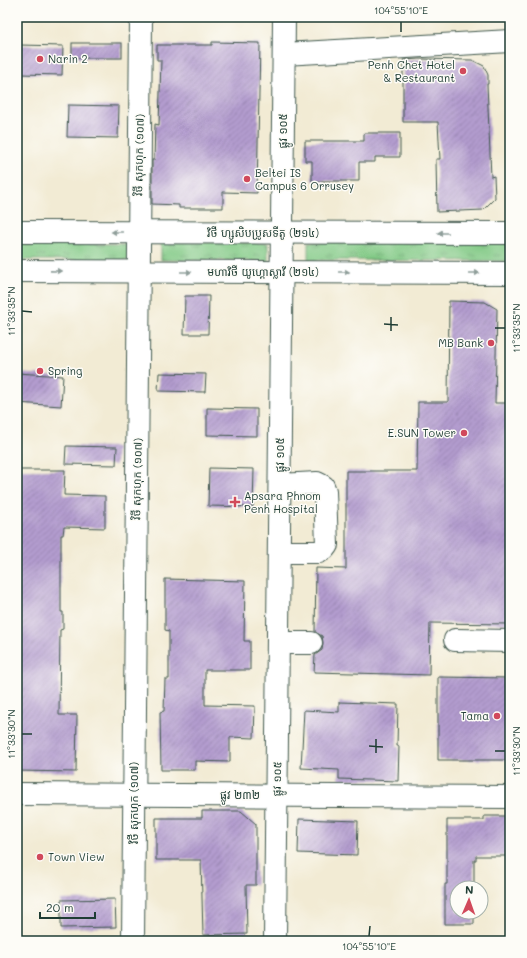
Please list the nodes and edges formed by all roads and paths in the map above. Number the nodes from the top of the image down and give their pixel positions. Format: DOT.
graph roads {
  1 [pos="140,17"];
  2 [pos="284,17"];
  3 [pos="510,41"];
  4 [pos="284,54"];
  5 [pos="17,232"];
  6 [pos="138,232"];
  7 [pos="282,233"];
  8 [pos="510,233"];
  9 [pos="17,271"];
  10 [pos="139,272"];
  11 [pos="282,272"];
  12 [pos="510,273"];
  13 [pos="280,485"];
  14 [pos="279,552"];
  15 [pos="455,640"];
  16 [pos="510,641"];
  17 [pos="278,643"];
  18 [pos="311,643"];
  19 [pos="17,794"];
  20 [pos="134,795"];
  21 [pos="277,795"];
  22 [pos="510,797"];
  23 [pos="133,941"];
  24 [pos="275,941"];
  1 -- 6 [label="street, វិថី សុកហុក (១០៧)"];
  2 -- 4 [label="street, ផ្លូវ ១០៥"];
  3 -- 4 [label="street"];
  4 -- 7 [label="street, ផ្លូវ ១០៥"];
  6 -- 5 [label="street, វិថី ហ្សូសិបប្រូសទីតូ (២១៤), one-way"];
  6 -- 7 [label="street, វិថី ហ្សូសិបប្រូសទីតូ (២១៤)"];
  6 -- 10 [label="street, វិថី សុកហុក (១០៧)"];
  8 -- 7 [label="street, វិថី ហ្សូសិបប្រូសទីតូ (២១៤), one-way"];
  7 -- 11 [label="street, ផ្លូវ ១០៥"];
  9 -- 10 [label="street, មហាវិថី យូហ្គោស្លាវី (២១៤), one-way"];
  10 -- 11 [label="street, មហាវិថី យូហ្គោស្លាវី (២១៤), one-way"];
  10 -- 20 [label="street, វិថី សុកហុក (១០៧)"];
  11 -- 12 [label="street, មហាវិថី យូហ្គោស្លាវី (២១៤), one-way"];
  11 -- 13 [label="street, ផ្លូវ ១០៥"];
  13 -- 14 [label="street, ផ្លូវ ១០៥"];
  13 -- 14 [label="street"];
  14 -- 17 [label="street, ផ្លូវ ១០៥"];
  15 -- 16 [label="street"];
  17 -- 18 [label="street"];
  17 -- 21 [label="street, ផ្លូវ ១០៥"];
  19 -- 20 [label="street, ផ្លូវ ២៣២"];
  20 -- 21 [label="street, ផ្លូវ ២៣២"];
  20 -- 23 [label="street, វិថី សុកហុក (១០៧)"];
  21 -- 22 [label="street, ផ្លូវ ២៣២"];
  21 -- 24 [label="street, ផ្លូវ ១០៥"];
}
